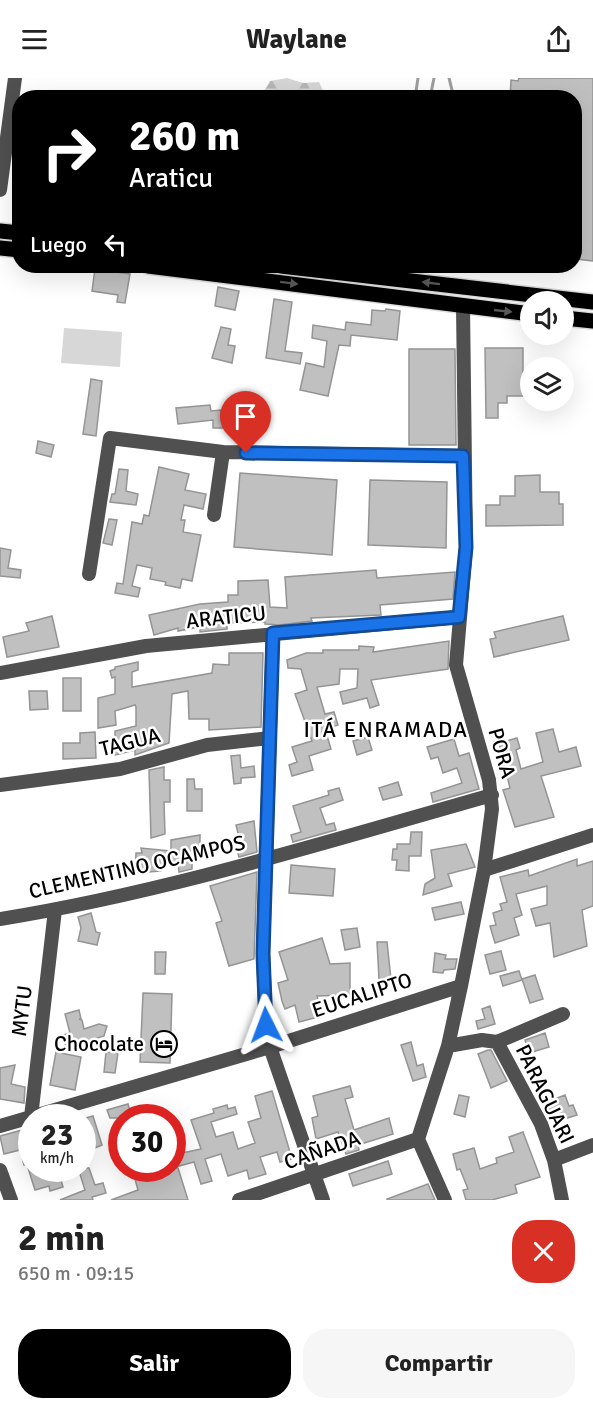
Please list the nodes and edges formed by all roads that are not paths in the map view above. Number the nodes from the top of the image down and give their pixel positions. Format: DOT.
graph roads {
  1 [pos="12,100"];
  2 [pos="0,190"];
  3 [pos="203,273"];
  4 [pos="341,273"];
  5 [pos="477,289"];
  6 [pos="593,302"];
  7 [pos="469,307"];
  8 [pos="520,313"];
  9 [pos="574,319"];
  10 [pos="593,321"];
  11 [pos="222,453"];
  12 [pos="463,456"];
  13 [pos="214,515"];
  14 [pos="89,574"];
  15 [pos="459,617"];
  16 [pos="273,633"];
  17 [pos="0,673"];
  18 [pos="270,738"];
  19 [pos="0,785"];
  20 [pos="492,795"];
  21 [pos="593,835"];
  22 [pos="268,859"];
  23 [pos="484,870"];
  24 [pos="55,910"];
  25 [pos="0,919"];
  26 [pos="461,986"];
  27 [pos="563,1014"];
  28 [pos="497,1042"];
  29 [pos="448,1046"];
  30 [pos="270,1047"];
  31 [pos="33,1104"];
  32 [pos="75,1104"];
  33 [pos="18,1121"];
  34 [pos="0,1126"];
  35 [pos="418,1139"];
  36 [pos="593,1145"];
  37 [pos="554,1160"];
  38 [pos="0,1170"];
  39 [pos="313,1176"];
  40 [pos="11,1200"];
  41 [pos="239,1200"];
  42 [pos="323,1200"];
  43 [pos="445,1200"];
  44 [pos="561,1200"];
  1 -- 2 [label="street"];
  3 -- 7 [label="main road, one-way"];
  5 -- 4 [label="main road, one-way"];
  5 -- 6 [label="main road"];
  5 -- 7 [label="main road"];
  7 -- 8 [label="main road, one-way"];
  7 -- 12 [label="street, PORA"];
  9 -- 10 [label="main road"];
  11 -- 12 [label="street"];
  11 -- 13 [label="street"];
  11 -- 14 [label="street"];
  12 -- 15 [label="street, PORA"];
  15 -- 16 [label="street, ARATICU"];
  15 -- 20 [label="street, PORA"];
  16 -- 17 [label="street, ARATICU"];
  16 -- 18 [label="street"];
  18 -- 19 [label="street, TAGUA"];
  18 -- 22 [label="street"];
  20 -- 22 [label="street, CLEMENTINO OCAMPOS"];
  20 -- 23 [label="street, PORA"];
  21 -- 23 [label="street"];
  22 -- 24 [label="street, CLEMENTINO OCAMPOS"];
  22 -- 30 [label="street"];
  23 -- 26 [label="street, PORA"];
  24 -- 25 [label="street, CLEMENTINO OCAMPOS"];
  24 -- 31 [label="street, MYTU"];
  26 -- 29 [label="street, PORA"];
  26 -- 30 [label="street, EUCALIPTO"];
  27 -- 28 [label="street"];
  28 -- 29 [label="street"];
  28 -- 37 [label="street, PARAGUARI"];
  29 -- 35 [label="street, PORA"];
  30 -- 32 [label="street, EUCALIPTO"];
  30 -- 39 [label="street"];
  33 -- 34 [label="street, EUCALIPTO"];
  35 -- 39 [label="street, CAÑADA"];
  35 -- 43 [label="street"];
  36 -- 37 [label="street"];
  37 -- 44 [label="street, PARAGUARI"];
  38 -- 40 [label="street"];
  39 -- 41 [label="street, CAÑADA"];
  39 -- 42 [label="street"];
}
